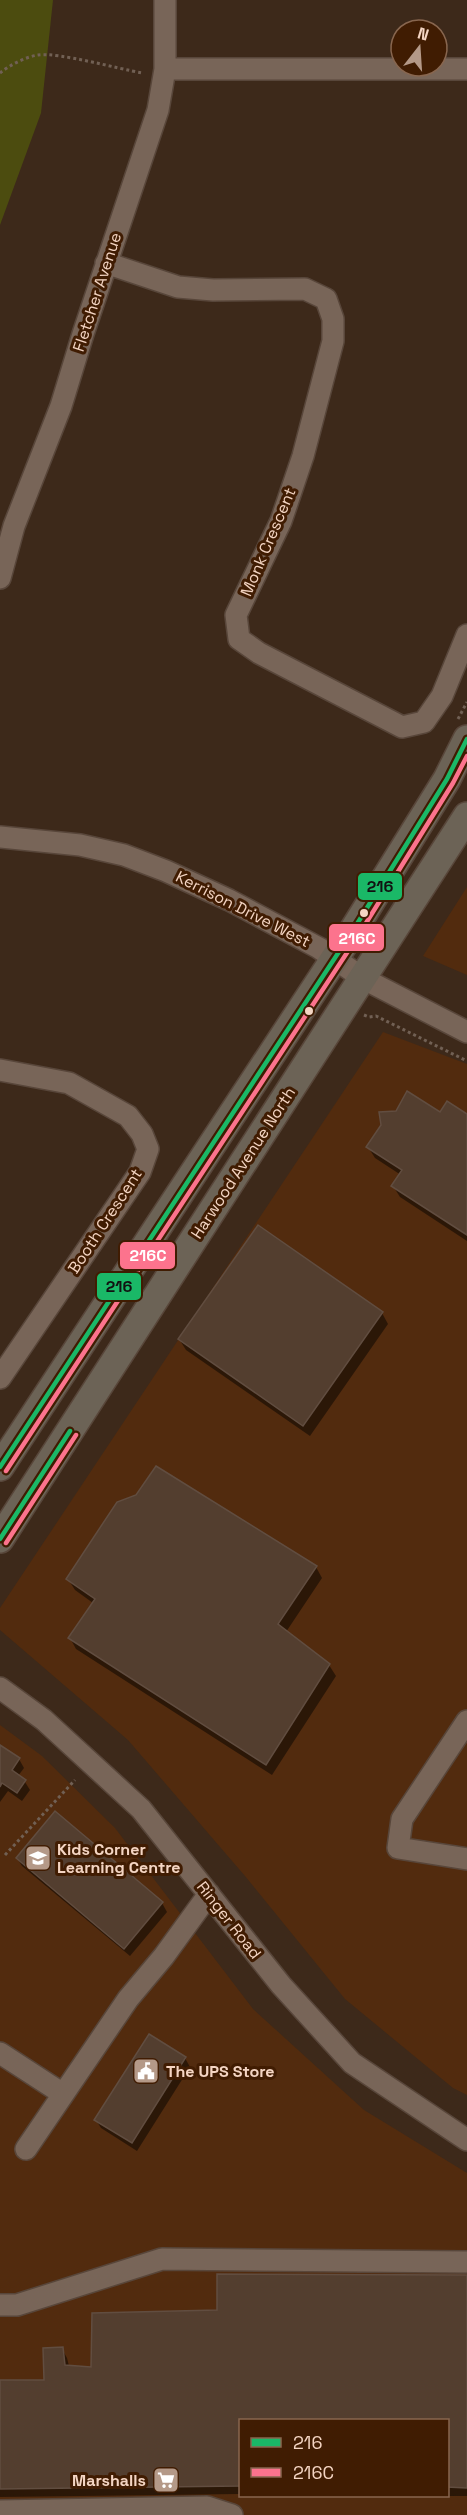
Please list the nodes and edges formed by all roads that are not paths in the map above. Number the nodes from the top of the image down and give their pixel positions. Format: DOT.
graph roads {
  1 [pos="165,0"];
  2 [pos="165,69"];
  3 [pos="467,69"];
  4 [pos="106,263"];
  5 [pos="0,578"];
  6 [pos="467,635"];
  7 [pos="467,739"];
  8 [pos="467,816"];
  9 [pos="0,837"];
  10 [pos="334,958"];
  11 [pos="364,979"];
  12 [pos="467,1032"];
  13 [pos="0,1070"];
  14 [pos="0,1378"];
  15 [pos="0,1467"];
  16 [pos="0,1539"];
  17 [pos="0,1688"];
  18 [pos="467,1721"];
  19 [pos="467,1859"];
  20 [pos="208,1894"];
  21 [pos="0,2053"];
  22 [pos="63,2094"];
  23 [pos="467,2140"];
  24 [pos="26,2149"];
  25 [pos="467,2262"];
  26 [pos="0,2305"];
  27 [pos="0,2511"];
  28 [pos="110,2512"];
  29 [pos="232,2515"];
  1 -- 2 [label="street, Fletcher Avenue"];
  2 -- 3 [label="street"];
  2 -- 4 [label="street, Fletcher Avenue"];
  4 -- 5 [label="street, Fletcher Avenue"];
  4 -- 6 [label="street, Monk Crescent"];
  7 -- 10 [label="main road"];
  8 -- 11 [label="main road, Harwood Avenue North"];
  9 -- 10 [label="street, Kerrison Drive West"];
  10 -- 11 [label="street, Kerrison Drive West"];
  10 -- 15 [label="main road"];
  11 -- 12 [label="street, Kerrison Drive West"];
  11 -- 16 [label="main road, Harwood Avenue North"];
  13 -- 14 [label="street, Booth Crescent"];
  17 -- 20 [label="street, Ringer Road"];
  18 -- 19 [label="street"];
  20 -- 22 [label="street"];
  20 -- 23 [label="street, Ringer Road"];
  21 -- 22 [label="street"];
  22 -- 24 [label="street"];
  25 -- 26 [label="street"];
  27 -- 28 [label="street"];
  28 -- 29 [label="street"];
}
